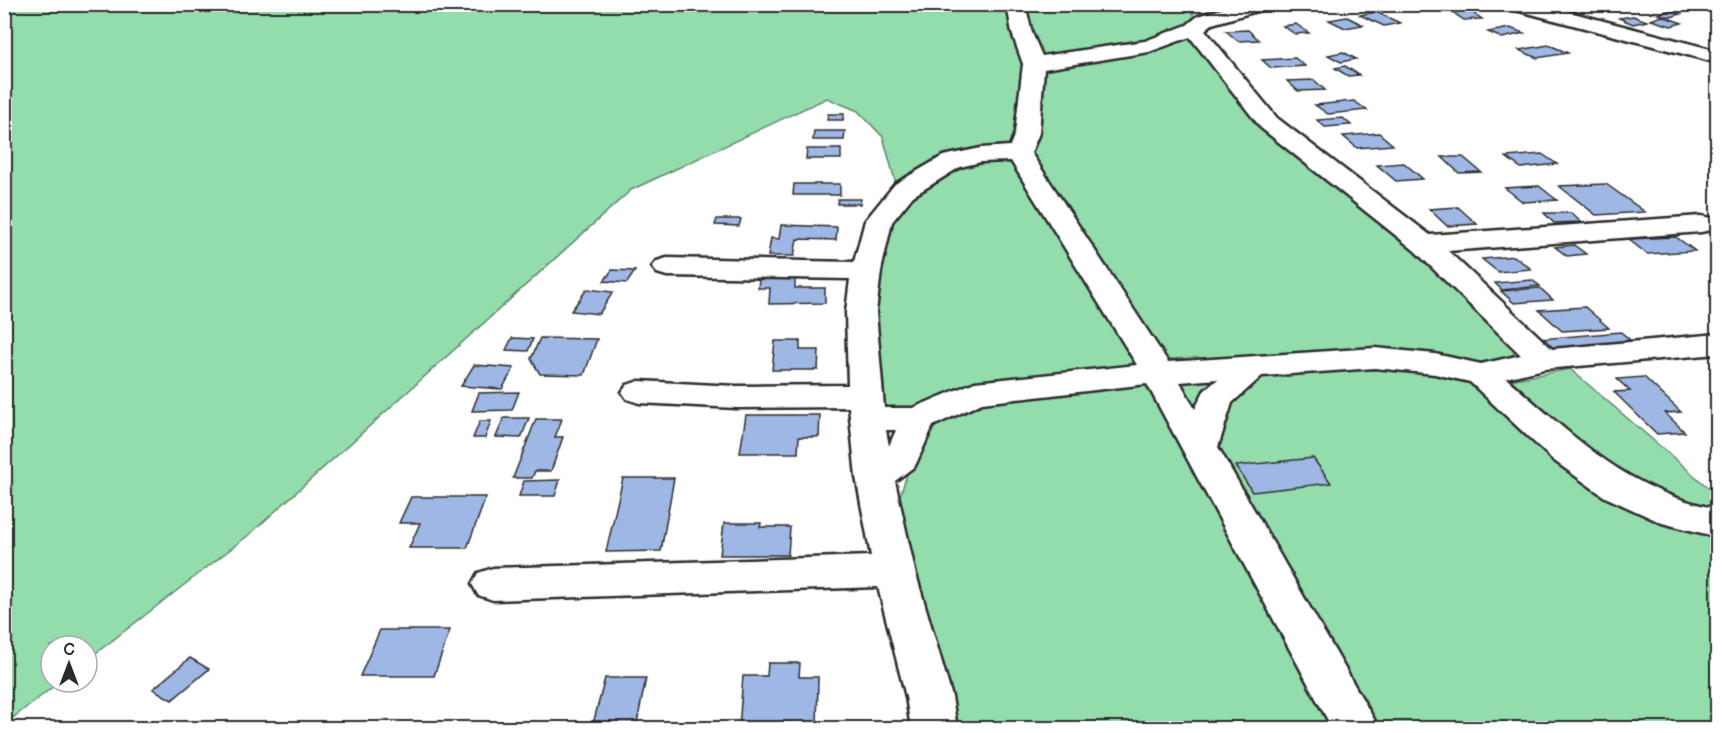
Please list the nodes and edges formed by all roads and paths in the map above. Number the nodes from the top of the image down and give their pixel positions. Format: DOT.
graph roads {
  1 [pos="1016,4"];
  2 [pos="1260,4"];
  3 [pos="1515,4"];
  4 [pos="1194,29"];
  5 [pos="1604,29"];
  6 [pos="1706,35"];
  7 [pos="1718,57"];
  8 [pos="1034,64"];
  9 [pos="1019,153"];
  10 [pos="1701,224"];
  11 [pos="1424,244"];
  12 [pos="667,267"];
  13 [pos="866,272"];
  14 [pos="1718,344"];
  15 [pos="1544,360"];
  16 [pos="1253,366"];
  17 [pos="1158,373"];
  18 [pos="1481,374"];
  19 [pos="639,392"];
  20 [pos="867,407"];
  21 [pos="918,419"];
  22 [pos="1200,447"];
  23 [pos="875,477"];
  24 [pos="1718,523"];
  25 [pos="894,571"];
  26 [pos="493,584"];
  27 [pos="934,729"];
  28 [pos="1356,729"];
  1 -- 8 [label="street"];
  2 -- 4 [label="street"];
  3 -- 5 [label="street"];
  4 -- 8 [label="street"];
  4 -- 11 [label="street"];
  5 -- 6 [label="street"];
  5 -- 7 [label="street"];
  8 -- 9 [label="street"];
  9 -- 13 [label="street"];
  9 -- 17 [label="street"];
  10 -- 11 [label="street"];
  11 -- 15 [label="street"];
  12 -- 13 [label="street"];
  13 -- 20 [label="street"];
  14 -- 15 [label="street"];
  15 -- 18 [label="street"];
  16 -- 17 [label="street"];
  16 -- 18 [label="street"];
  16 -- 22 [label="street"];
  17 -- 21 [label="street"];
  17 -- 22 [label="street"];
  18 -- 24 [label="street"];
  19 -- 20 [label="street"];
  20 -- 21 [label="street"];
  20 -- 23 [label="street"];
  21 -- 23 [label="street"];
  22 -- 28 [label="street"];
  23 -- 25 [label="street"];
  25 -- 26 [label="street"];
  25 -- 27 [label="street"];
}
